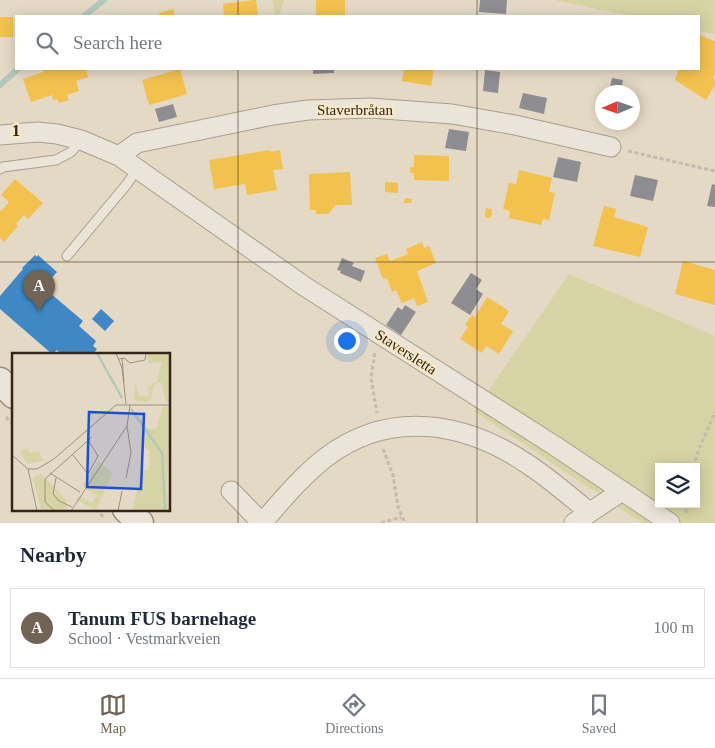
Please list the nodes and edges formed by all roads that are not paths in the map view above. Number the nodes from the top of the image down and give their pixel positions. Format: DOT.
graph roads {
  1 [pos="0,136"];
  2 [pos="81,140"];
  3 [pos="611,147"];
  4 [pos="119,156"];
  5 [pos="0,169"];
  6 [pos="137,169"];
  7 [pos="67,256"];
  8 [pos="0,380"];
  9 [pos="12,393"];
  10 [pos="231,491"];
  11 [pos="622,491"];
  12 [pos="127,510"];
  13 [pos="581,518"];
  14 [pos="140,523"];
  15 [pos="262,523"];
  16 [pos="670,523"];
  1 -- 2 [label="street"];
  2 -- 4 [label="street"];
  2 -- 5 [label="lane"];
  3 -- 4 [label="street, Staverbråtan"];
  4 -- 6 [label="street, Staversletta"];
  6 -- 7 [label="lane"];
  6 -- 11 [label="street, Staversletta"];
  8 -- 9 [label="main road"];
  10 -- 15 [label="street"];
  11 -- 13 [label="street"];
  11 -- 16 [label="street, Staversletta"];
  12 -- 14 [label="main road"];
  13 -- 15 [label="street"];
}
